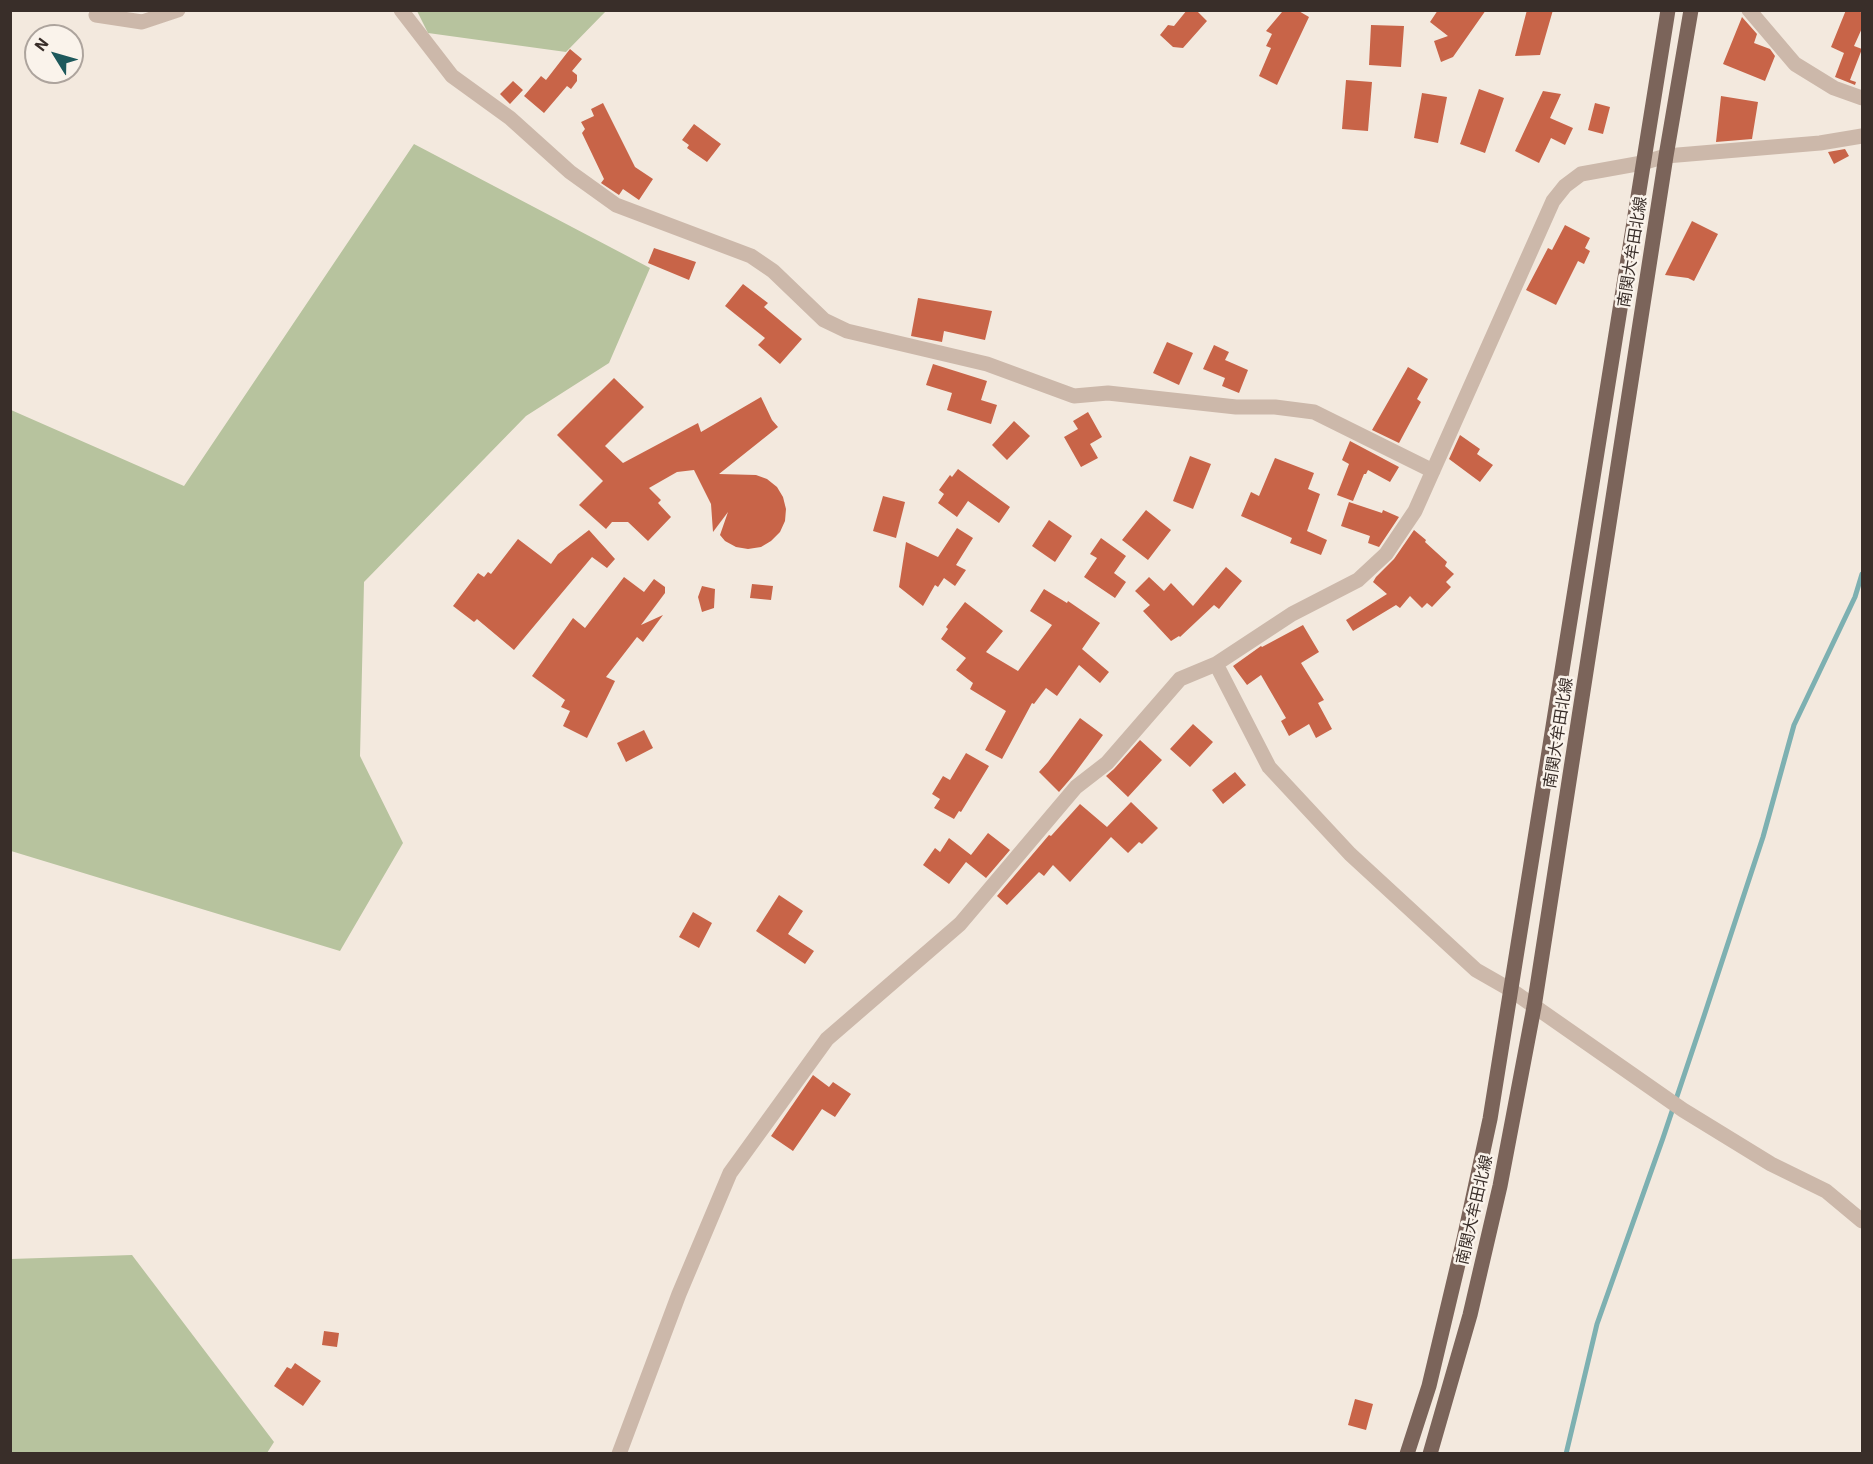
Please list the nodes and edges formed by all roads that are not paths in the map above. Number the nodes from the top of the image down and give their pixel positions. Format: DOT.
graph roads {
  1 [pos="178,10"];
  2 [pos="401,10"];
  3 [pos="1668,10"];
  4 [pos="1691,10"];
  5 [pos="1749,10"];
  6 [pos="96,15"];
  7 [pos="1863,98"];
  8 [pos="1863,136"];
  9 [pos="1666,156"];
  10 [pos="1642,164"];
  11 [pos="1432,471"];
  12 [pos="1216,664"];
  13 [pos="1511,990"];
  14 [pos="1534,1007"];
  15 [pos="1863,1221"];
  16 [pos="619,1454"];
  17 [pos="1407,1454"];
  18 [pos="1430,1454"];
  1 -- 6 [label="street"];
  2 -- 11 [label="street"];
  3 -- 10 [label="main road, 南関大牟田北線"];
  4 -- 9 [label="main road, 南関大牟田北線"];
  5 -- 7 [label="street"];
  8 -- 9 [label="street"];
  9 -- 10 [label="street"];
  9 -- 14 [label="main road, 南関大牟田北線"];
  10 -- 11 [label="street"];
  10 -- 13 [label="main road, 南関大牟田北線"];
  11 -- 12 [label="street"];
  12 -- 13 [label="street"];
  12 -- 16 [label="street"];
  13 -- 14 [label="street"];
  13 -- 17 [label="main road, 南関大牟田北線"];
  14 -- 15 [label="street"];
  14 -- 18 [label="main road, 南関大牟田北線"];
}
